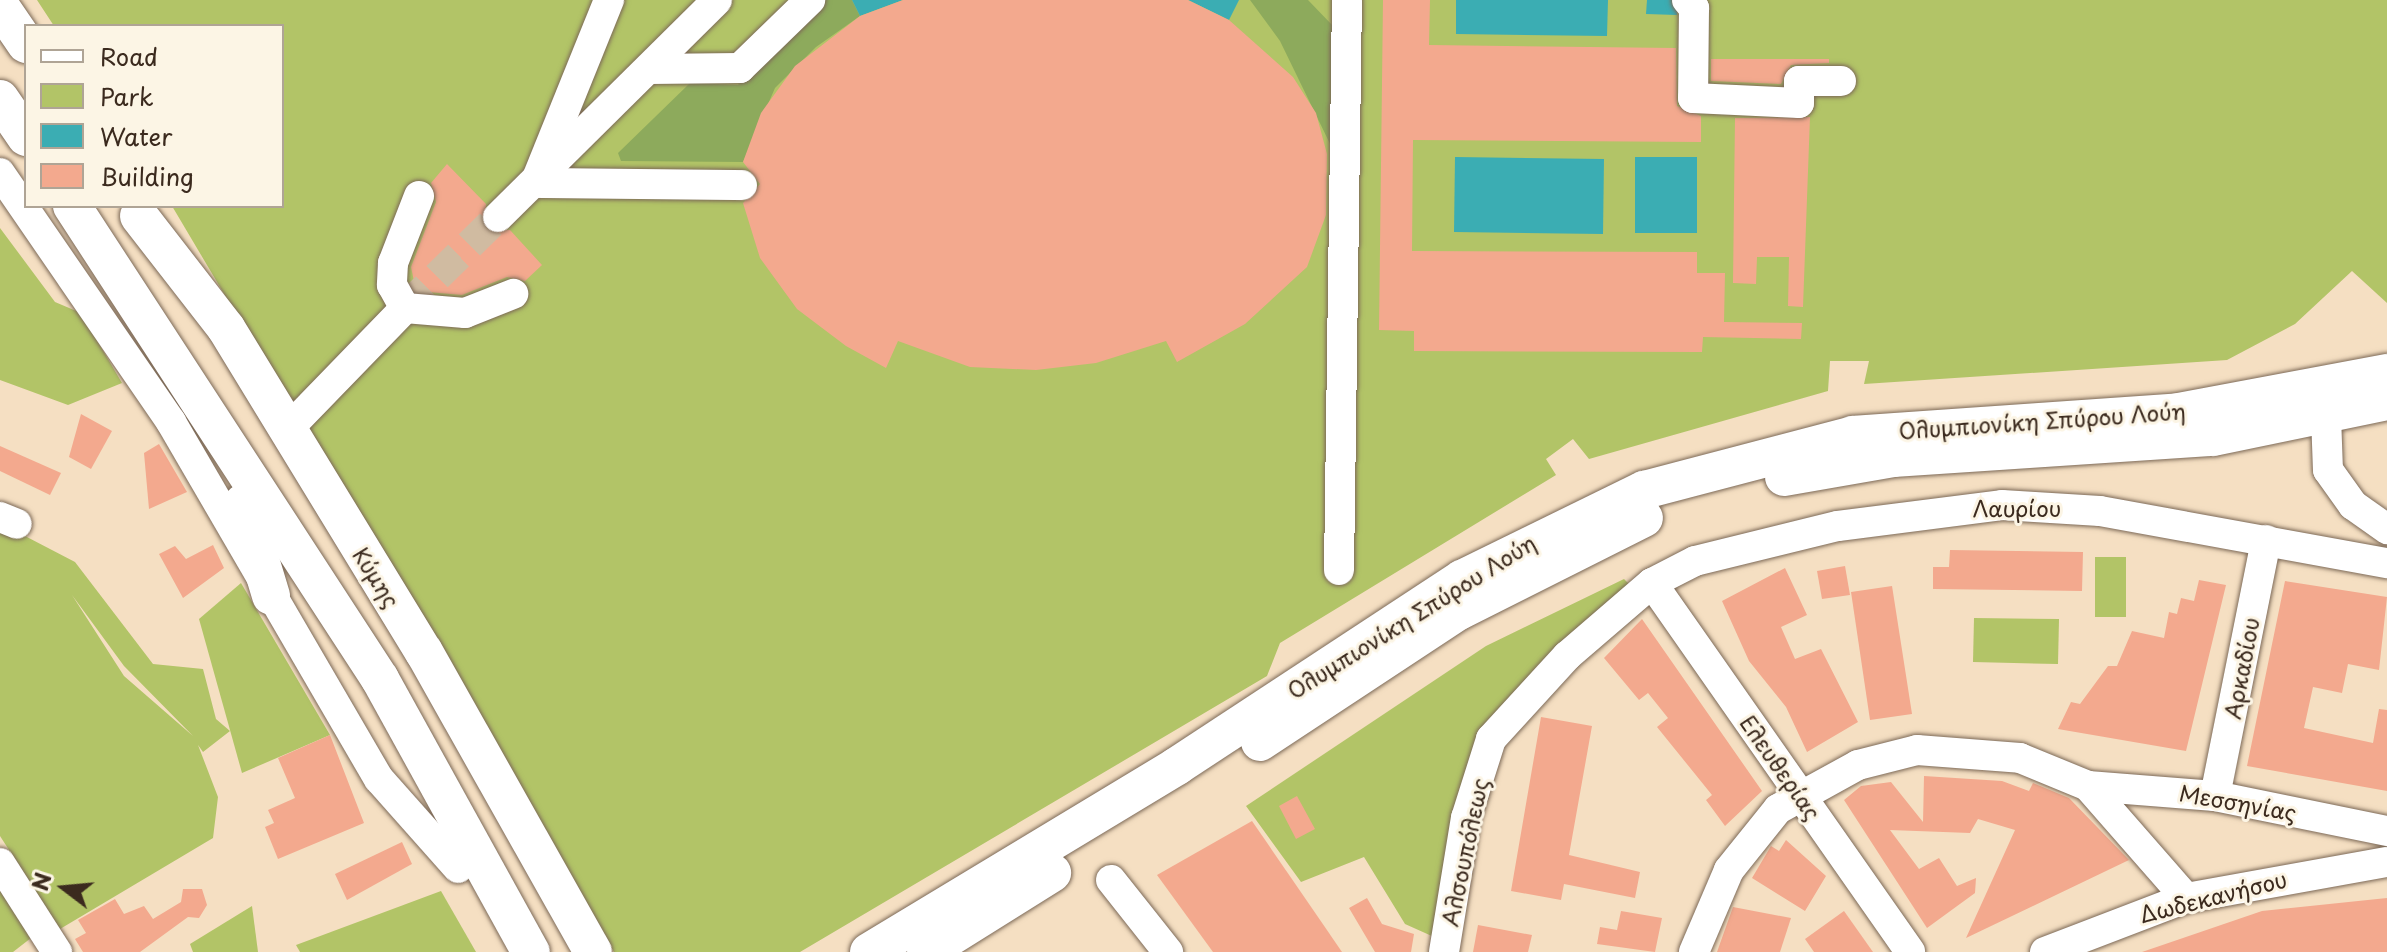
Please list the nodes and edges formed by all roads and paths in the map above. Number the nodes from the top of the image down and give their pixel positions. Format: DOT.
graph roads {
  1 [pos="609,0"];
  2 [pos="717,0"];
  3 [pos="810,0"];
  4 [pos="1347,0"];
  5 [pos="1687,0"];
  6 [pos="0,6"];
  7 [pos="24,41"];
  8 [pos="649,69"];
  9 [pos="1841,81"];
  10 [pos="0,99"];
  11 [pos="24,134"];
  12 [pos="0,173"];
  13 [pos="535,183"];
  14 [pos="742,185"];
  15 [pos="419,196"];
  16 [pos="24,207"];
  17 [pos="25,208"];
  18 [pos="73,208"];
  19 [pos="136,211"];
  20 [pos="498,217"];
  21 [pos="513,294"];
  22 [pos="134,297"];
  23 [pos="405,308"];
  24 [pos="2387,373"];
  25 [pos="2387,401"];
  26 [pos="2326,416"];
  27 [pos="286,431"];
  28 [pos="243,503"];
  29 [pos="2387,529"];
  30 [pos="2266,540"];
  31 [pos="2387,563"];
  32 [pos="1339,570"];
  33 [pos="1652,583"];
  34 [pos="271,596"];
  35 [pos="2088,786"];
  36 [pos="1799,793"];
  37 [pos="2215,796"];
  38 [pos="2387,831"];
  39 [pos="2387,862"];
  40 [pos="0,863"];
  41 [pos="458,868"];
  42 [pos="1111,880"];
  43 [pos="2186,898"];
  44 [pos="50,949"];
  45 [pos="931,951"];
  46 [pos="507,952"];
  47 [pos="531,952"];
  48 [pos="562,952"];
  49 [pos="593,952"];
  50 [pos="869,952"];
  51 [pos="1168,952"];
  52 [pos="1444,952"];
  53 [pos="1694,952"];
  54 [pos="1910,952"];
  55 [pos="2045,952"];
  1 -- 13 [label="street"];
  2 -- 8 [label="street"];
  3 -- 8 [label="street"];
  4 -- 32 [label="street"];
  5 -- 9 [label="street"];
  6 -- 7 [label="main road"];
  8 -- 13 [label="street"];
  10 -- 11 [label="main road"];
  12 -- 16 [label="street"];
  13 -- 14 [label="street"];
  13 -- 20 [label="street"];
  15 -- 23 [label="street"];
  17 -- 34 [label="street"];
  18 -- 22 [label="main road"];
  19 -- 27 [label="main road, Κύμης"];
  19 -- 48 [label="main road, Κύμης"];
  21 -- 23 [label="street"];
  22 -- 28 [label="main road"];
  22 -- 47 [label="main road"];
  23 -- 27 [label="street"];
  24 -- 50 [label="main road, Ολυμπιονίκη Σπύρου Λούη"];
  25 -- 26 [label="main road, Ολυμπιονίκη Σπύρου Λούη"];
  26 -- 29 [label="street"];
  26 -- 45 [label="main road, Ολυμπιονίκη Σπύρου Λούη"];
  27 -- 49 [label="main road, Κύμης"];
  28 -- 34 [label="main road"];
  28 -- 41 [label="main road"];
  30 -- 31 [label="street, Λαυρίου"];
  30 -- 33 [label="street, Λαυρίου"];
  30 -- 37 [label="street, Αρκαδίου"];
  33 -- 36 [label="street, Ελευθερίας"];
  33 -- 52 [label="street, Αλσουπόλεως"];
  34 -- 41 [label="street"];
  35 -- 36 [label="street, Μεσσηνίας"];
  35 -- 37 [label="street, Μεσσηνίας"];
  35 -- 43 [label="street, Μεσσηνίας"];
  36 -- 53 [label="street, Μεσσηνίας"];
  36 -- 54 [label="street, Ελευθερίας"];
  37 -- 38 [label="street, Μεσσηνίας"];
  39 -- 43 [label="street, Δωδεκανήσου"];
  40 -- 44 [label="street"];
  41 -- 46 [label="main road"];
  42 -- 51 [label="street"];
  43 -- 55 [label="street, Δωδεκανήσου"];
}
